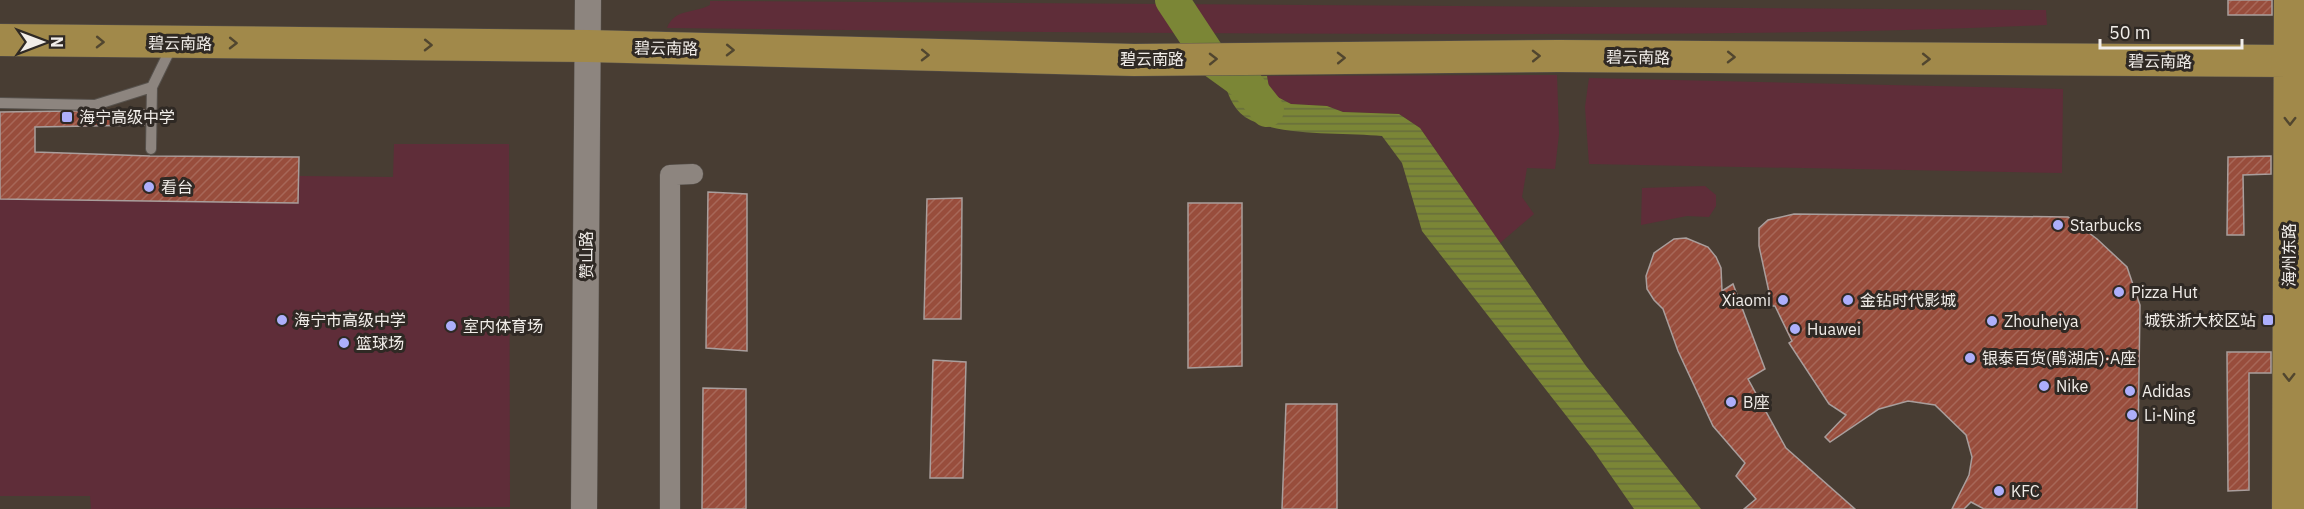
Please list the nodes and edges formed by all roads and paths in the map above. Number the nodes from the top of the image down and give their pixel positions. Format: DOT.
graph roads {
  1 [pos="588,0"];
  2 [pos="2290,0"];
  3 [pos="0,40"];
  4 [pos="175,43"];
  5 [pos="588,46"];
  6 [pos="2297,62"];
  7 [pos="152,87"];
  8 [pos="0,103"];
  9 [pos="151,149"];
  10 [pos="693,174"];
  11 [pos="584,509"];
  12 [pos="670,509"];
  13 [pos="2288,509"];
  1 -- 5 [label="street, 赞山路"];
  2 -- 6 [label="main road, 海州东路"];
  3 -- 4 [label="main road, 碧云南路, one-way"];
  4 -- 5 [label="main road, 碧云南路, one-way"];
  4 -- 7 [label="lane"];
  5 -- 6 [label="main road, 碧云南路, one-way"];
  5 -- 11 [label="street, 赞山路"];
  6 -- 13 [label="main road, 海州东路, one-way"];
  7 -- 8 [label="lane"];
  7 -- 9 [label="lane"];
  10 -- 12 [label="street"];
}
